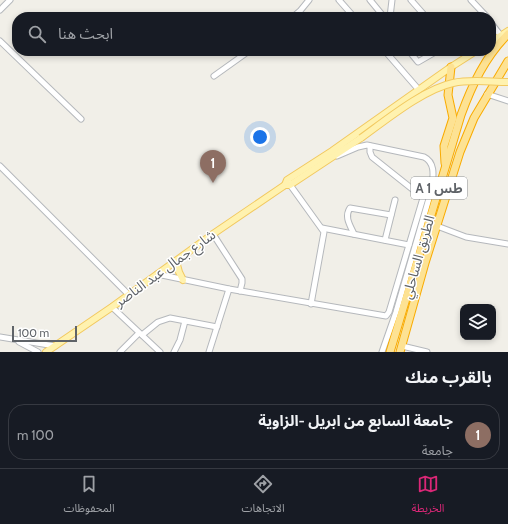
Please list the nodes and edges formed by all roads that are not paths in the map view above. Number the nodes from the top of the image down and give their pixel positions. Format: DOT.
graph roads {
  1 [pos="10,0"];
  2 [pos="309,0"];
  3 [pos="339,0"];
  4 [pos="370,0"];
  5 [pos="392,0"];
  6 [pos="411,0"];
  7 [pos="471,0"];
  8 [pos="0,10"];
  9 [pos="299,12"];
  10 [pos="350,12"];
  11 [pos="380,12"];
  12 [pos="391,12"];
  13 [pos="422,12"];
  14 [pos="482,12"];
  15 [pos="496,27"];
  16 [pos="506,34"];
  17 [pos="496,39"];
  18 [pos="0,41"];
  19 [pos="496,46"];
  20 [pos="12,53"];
  21 [pos="16,56"];
  22 [pos="243,56"];
  23 [pos="388,56"];
  24 [pos="413,56"];
  25 [pos="429,56"];
  26 [pos="468,56"];
  27 [pos="490,56"];
  28 [pos="508,61"];
  29 [pos="451,67"];
  30 [pos="214,76"];
  31 [pos="508,82"];
  32 [pos="419,90"];
  33 [pos="487,94"];
  34 [pos="466,100"];
  35 [pos="508,101"];
  36 [pos="453,118"];
  37 [pos="81,119"];
  38 [pos="370,146"];
  39 [pos="333,157"];
  40 [pos="0,166"];
  41 [pos="445,166"];
  42 [pos="288,183"];
  43 [pos="395,200"];
  44 [pos="391,215"];
  45 [pos="436,226"];
  46 [pos="322,228"];
  47 [pos="213,234"];
  48 [pos="354,234"];
  49 [pos="384,240"];
  50 [pos="508,244"];
  51 [pos="409,245"];
  52 [pos="176,261"];
  53 [pos="157,274"];
  54 [pos="183,280"];
  55 [pos="229,289"];
  56 [pos="240,291"];
  57 [pos="129,295"];
  58 [pos="311,304"];
  59 [pos="112,307"];
  60 [pos="185,320"];
  61 [pos="217,327"];
  62 [pos="141,334"];
  63 [pos="0,336"];
  64 [pos="15,340"];
  65 [pos="55,346"];
  66 [pos="401,349"];
  67 [pos="38,352"];
  68 [pos="46,352"];
  69 [pos="120,352"];
  70 [pos="160,352"];
  71 [pos="174,352"];
  72 [pos="210,352"];
  73 [pos="382,352"];
  74 [pos="390,352"];
  75 [pos="427,352"];
  1 -- 8 [label="street"];
  2 -- 9 [label="street"];
  3 -- 10 [label="street"];
  4 -- 11 [label="street"];
  5 -- 12 [label="street"];
  6 -- 13 [label="street"];
  7 -- 14 [label="street"];
  15 -- 16 [label="street"];
  16 -- 17 [label="main road"];
  16 -- 19 [label="highway, الطريق الساحلي / A 1 طس"];
  18 -- 20 [label="street"];
  21 -- 37 [label="street"];
  22 -- 30 [label="street"];
  23 -- 32 [label="street"];
  24 -- 25 [label="street"];
  26 -- 29 [label="main road, شارع جمال عبد الناصر"];
  27 -- 34 [label="highway, الطريق الساحلي / A 1 طس"];
  28 -- 33 [label="highway, الطريق الساحلي / A 1 طس"];
  29 -- 32 [label="main road, شارع جمال عبد الناصر"];
  29 -- 36 [label="highway"];
  31 -- 39 [label="main road, شارع جمال عبد الناصر, bridge"];
  32 -- 42 [label="main road, شارع جمال عبد الناصر"];
  33 -- 35 [label="street"];
  33 -- 45 [label="highway, الطريق الساحلي / A 1 طس"];
  34 -- 36 [label="highway"];
  34 -- 41 [label="highway, الطريق الساحلي / A 1 طس"];
  36 -- 41 [label="highway"];
  38 -- 39 [label="street"];
  38 -- 51 [label="street"];
  38 -- 73 [label="street"];
  39 -- 42 [label="main road, شارع جمال عبد الناصر"];
  40 -- 57 [label="street"];
  41 -- 74 [label="highway, الطريق الساحلي / A 1 طس"];
  42 -- 46 [label="street"];
  42 -- 47 [label="main road, شارع جمال عبد الناصر"];
  43 -- 44 [label="street"];
  44 -- 48 [label="street"];
  44 -- 49 [label="street"];
  45 -- 50 [label="street"];
  45 -- 66 [label="highway, الطريق الساحلي / A 1 طس"];
  46 -- 48 [label="street"];
  46 -- 58 [label="street"];
  47 -- 52 [label="main road, شارع جمال عبد الناصر"];
  47 -- 56 [label="street"];
  48 -- 49 [label="street"];
  49 -- 51 [label="street"];
  51 -- 58 [label="street"];
  52 -- 53 [label="main road, شارع جمال عبد الناصر"];
  52 -- 54 [label="main road"];
  53 -- 54 [label="street"];
  53 -- 57 [label="main road, شارع جمال عبد الناصر"];
  54 -- 55 [label="street"];
  55 -- 56 [label="street"];
  55 -- 61 [label="street"];
  56 -- 58 [label="street"];
  57 -- 59 [label="main road, شارع جمال عبد الناصر"];
  59 -- 62 [label="street"];
  59 -- 65 [label="main road, شارع جمال عبد الناصر"];
  60 -- 61 [label="street"];
  60 -- 62 [label="street"];
  60 -- 71 [label="street"];
  61 -- 72 [label="street"];
  62 -- 69 [label="street"];
  62 -- 70 [label="street"];
  63 -- 64 [label="street"];
  64 -- 65 [label="street"];
  64 -- 67 [label="street"];
  65 -- 68 [label="main road, شارع جمال عبد الناصر"];
  66 -- 75 [label="street"];
}
